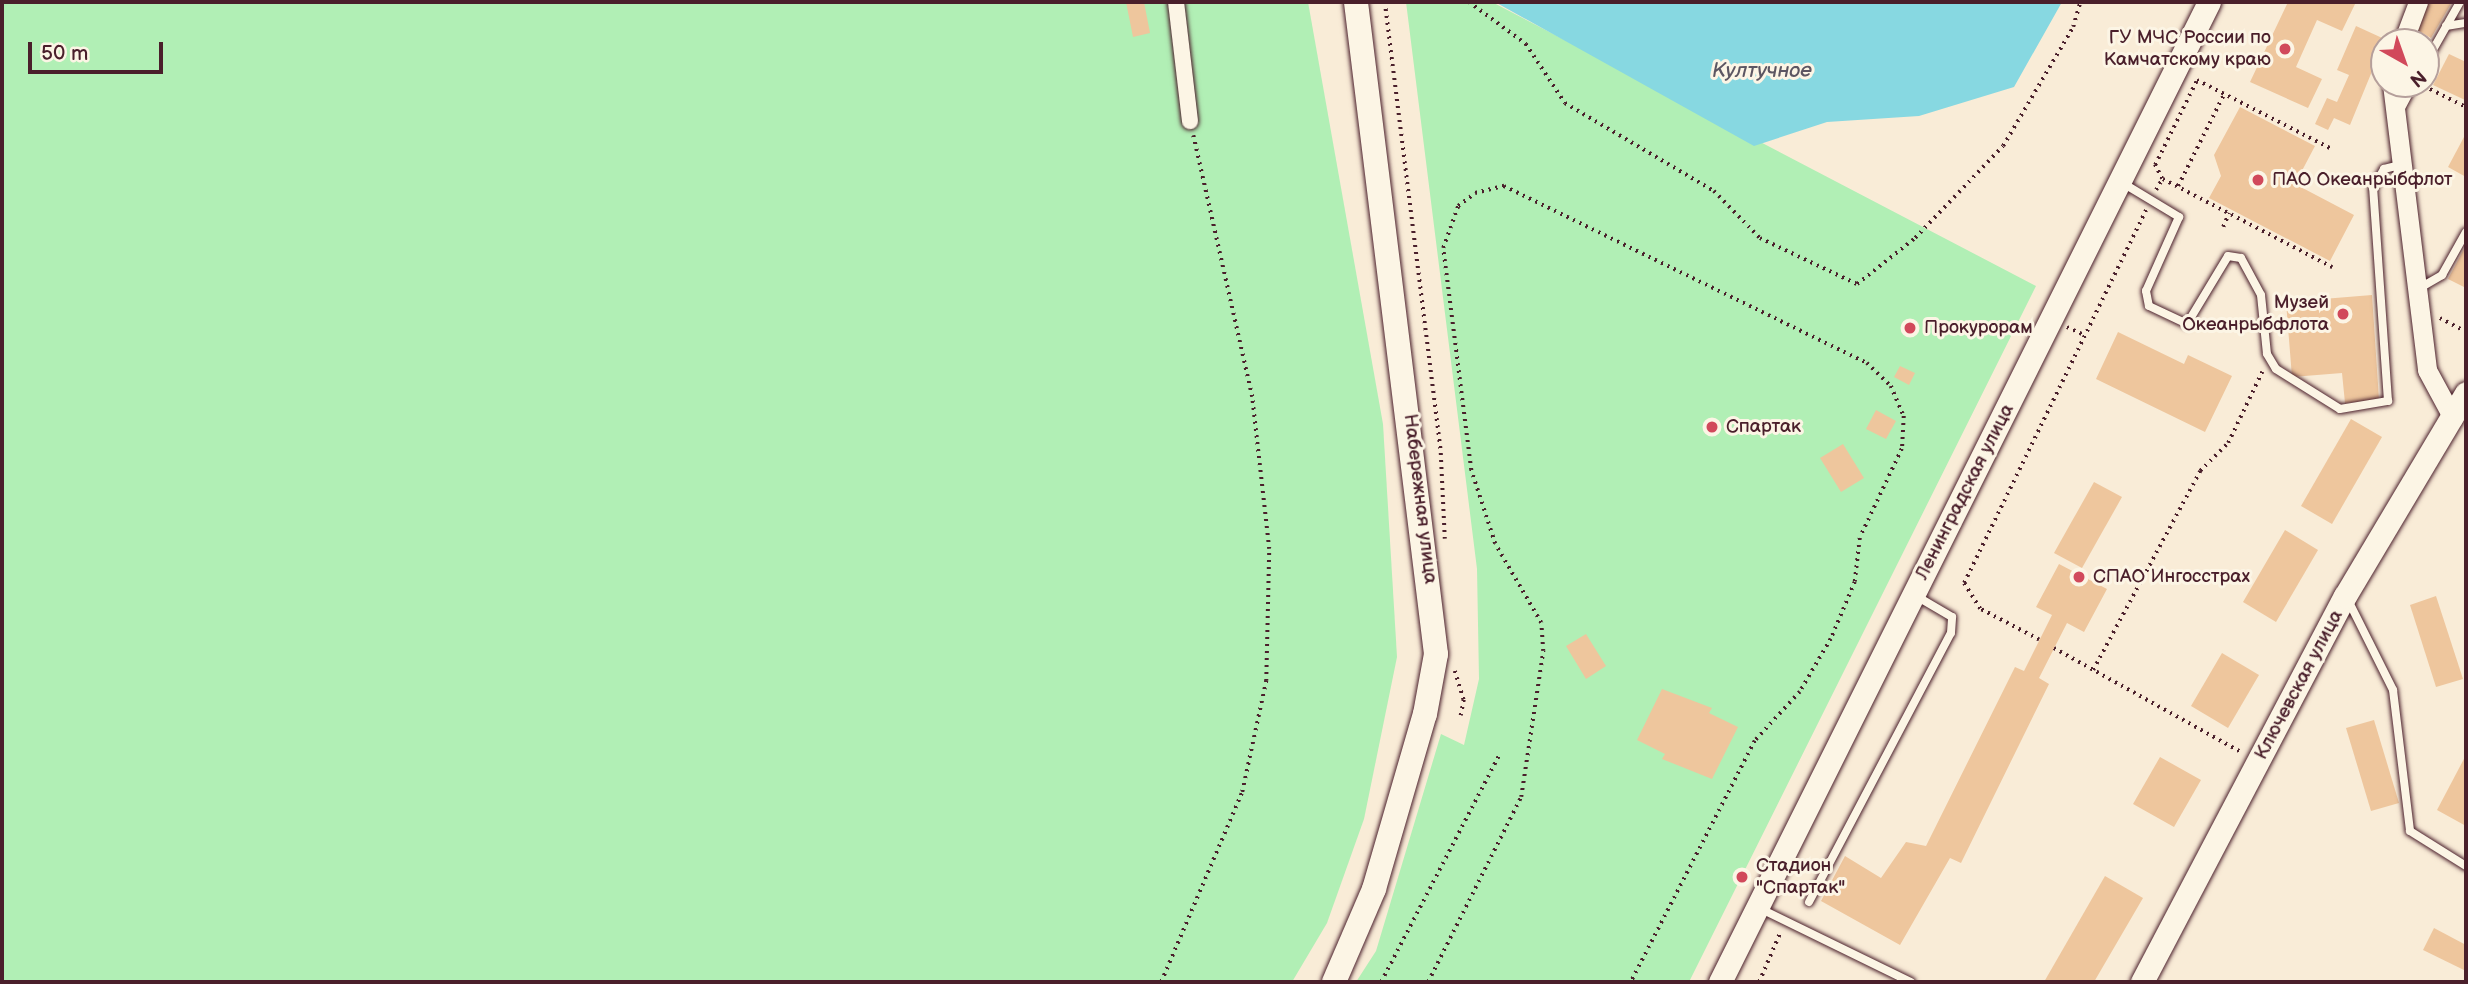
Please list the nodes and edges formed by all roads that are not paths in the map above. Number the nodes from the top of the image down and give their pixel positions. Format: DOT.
graph roads {
  1 [pos="1176,2"];
  2 [pos="1356,2"];
  3 [pos="2209,2"];
  4 [pos="2418,2"];
  5 [pos="2459,2"];
  6 [pos="2466,23"];
  7 [pos="2446,26"];
  8 [pos="2408,28"];
  9 [pos="2440,37"];
  10 [pos="2394,98"];
  11 [pos="2408,98"];
  12 [pos="2397,116"];
  13 [pos="1190,121"];
  14 [pos="2403,165"];
  15 [pos="2119,181"];
  16 [pos="2466,232"];
  17 [pos="2418,289"];
  18 [pos="2466,393"];
  19 [pos="2453,418"];
  20 [pos="1914,594"];
  21 [pos="2345,596"];
  22 [pos="2466,866"];
  23 [pos="1809,902"];
  24 [pos="1756,906"];
  25 [pos="1334,982"];
  26 [pos="1720,982"];
  27 [pos="1911,982"];
  28 [pos="2142,982"];
  1 -- 13 [label="street"];
  2 -- 25 [label="main road, Набережная улица"];
  3 -- 15 [label="main road, Ленинградская улица"];
  4 -- 8 [label="street"];
  5 -- 7 [label="lane"];
  6 -- 7 [label="lane"];
  7 -- 9 [label="lane"];
  10 -- 12 [label="street"];
  11 -- 12 [label="lane"];
  12 -- 14 [label="street"];
  14 -- 15 [label="lane"];
  14 -- 17 [label="street"];
  15 -- 20 [label="main road, Ленинградская улица"];
  16 -- 17 [label="lane"];
  17 -- 19 [label="street"];
  18 -- 19 [label="main road, Ключевская улица"];
  19 -- 21 [label="main road, Ключевская улица"];
  20 -- 23 [label="lane"];
  20 -- 24 [label="main road, Ленинградская улица"];
  21 -- 22 [label="lane"];
  21 -- 28 [label="main road, Ключевская улица"];
  24 -- 26 [label="main road, Ленинградская улица"];
  24 -- 27 [label="lane"];
}
